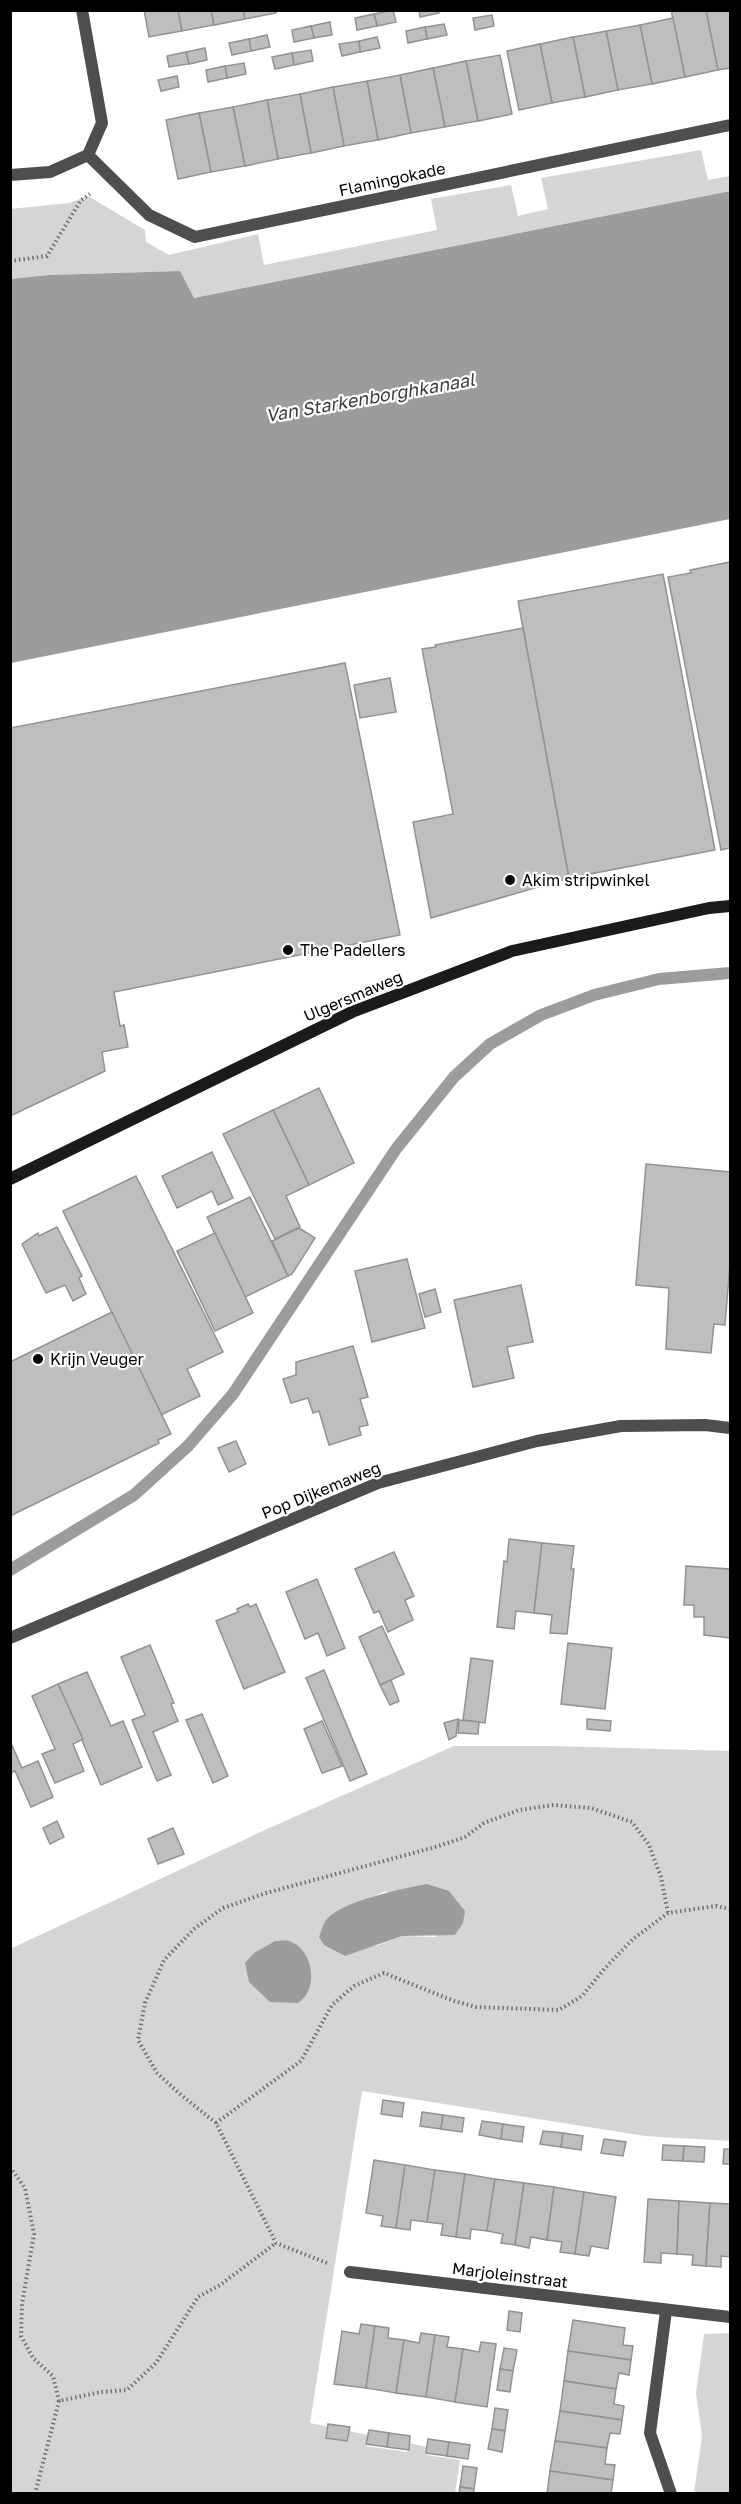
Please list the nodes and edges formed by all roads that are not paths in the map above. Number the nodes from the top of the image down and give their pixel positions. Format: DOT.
graph roads {
  1 [pos="82,10"];
  2 [pos="730,125"];
  3 [pos="88,155"];
  4 [pos="10,176"];
  5 [pos="730,906"];
  6 [pos="10,1179"];
  7 [pos="730,1428"];
  8 [pos="10,1638"];
  9 [pos="350,2272"];
  10 [pos="666,2311"];
  11 [pos="730,2318"];
  12 [pos="671,2493"];
  1 -- 3 [label="street"];
  2 -- 3 [label="street, Flamingokade"];
  3 -- 4 [label="street"];
  5 -- 6 [label="street, Ulgersmaweg"];
  7 -- 8 [label="street, Pop Dijkemaweg"];
  9 -- 10 [label="street, Marjoleinstraat"];
  10 -- 11 [label="street, Marjoleinstraat"];
  10 -- 12 [label="street"];
}
